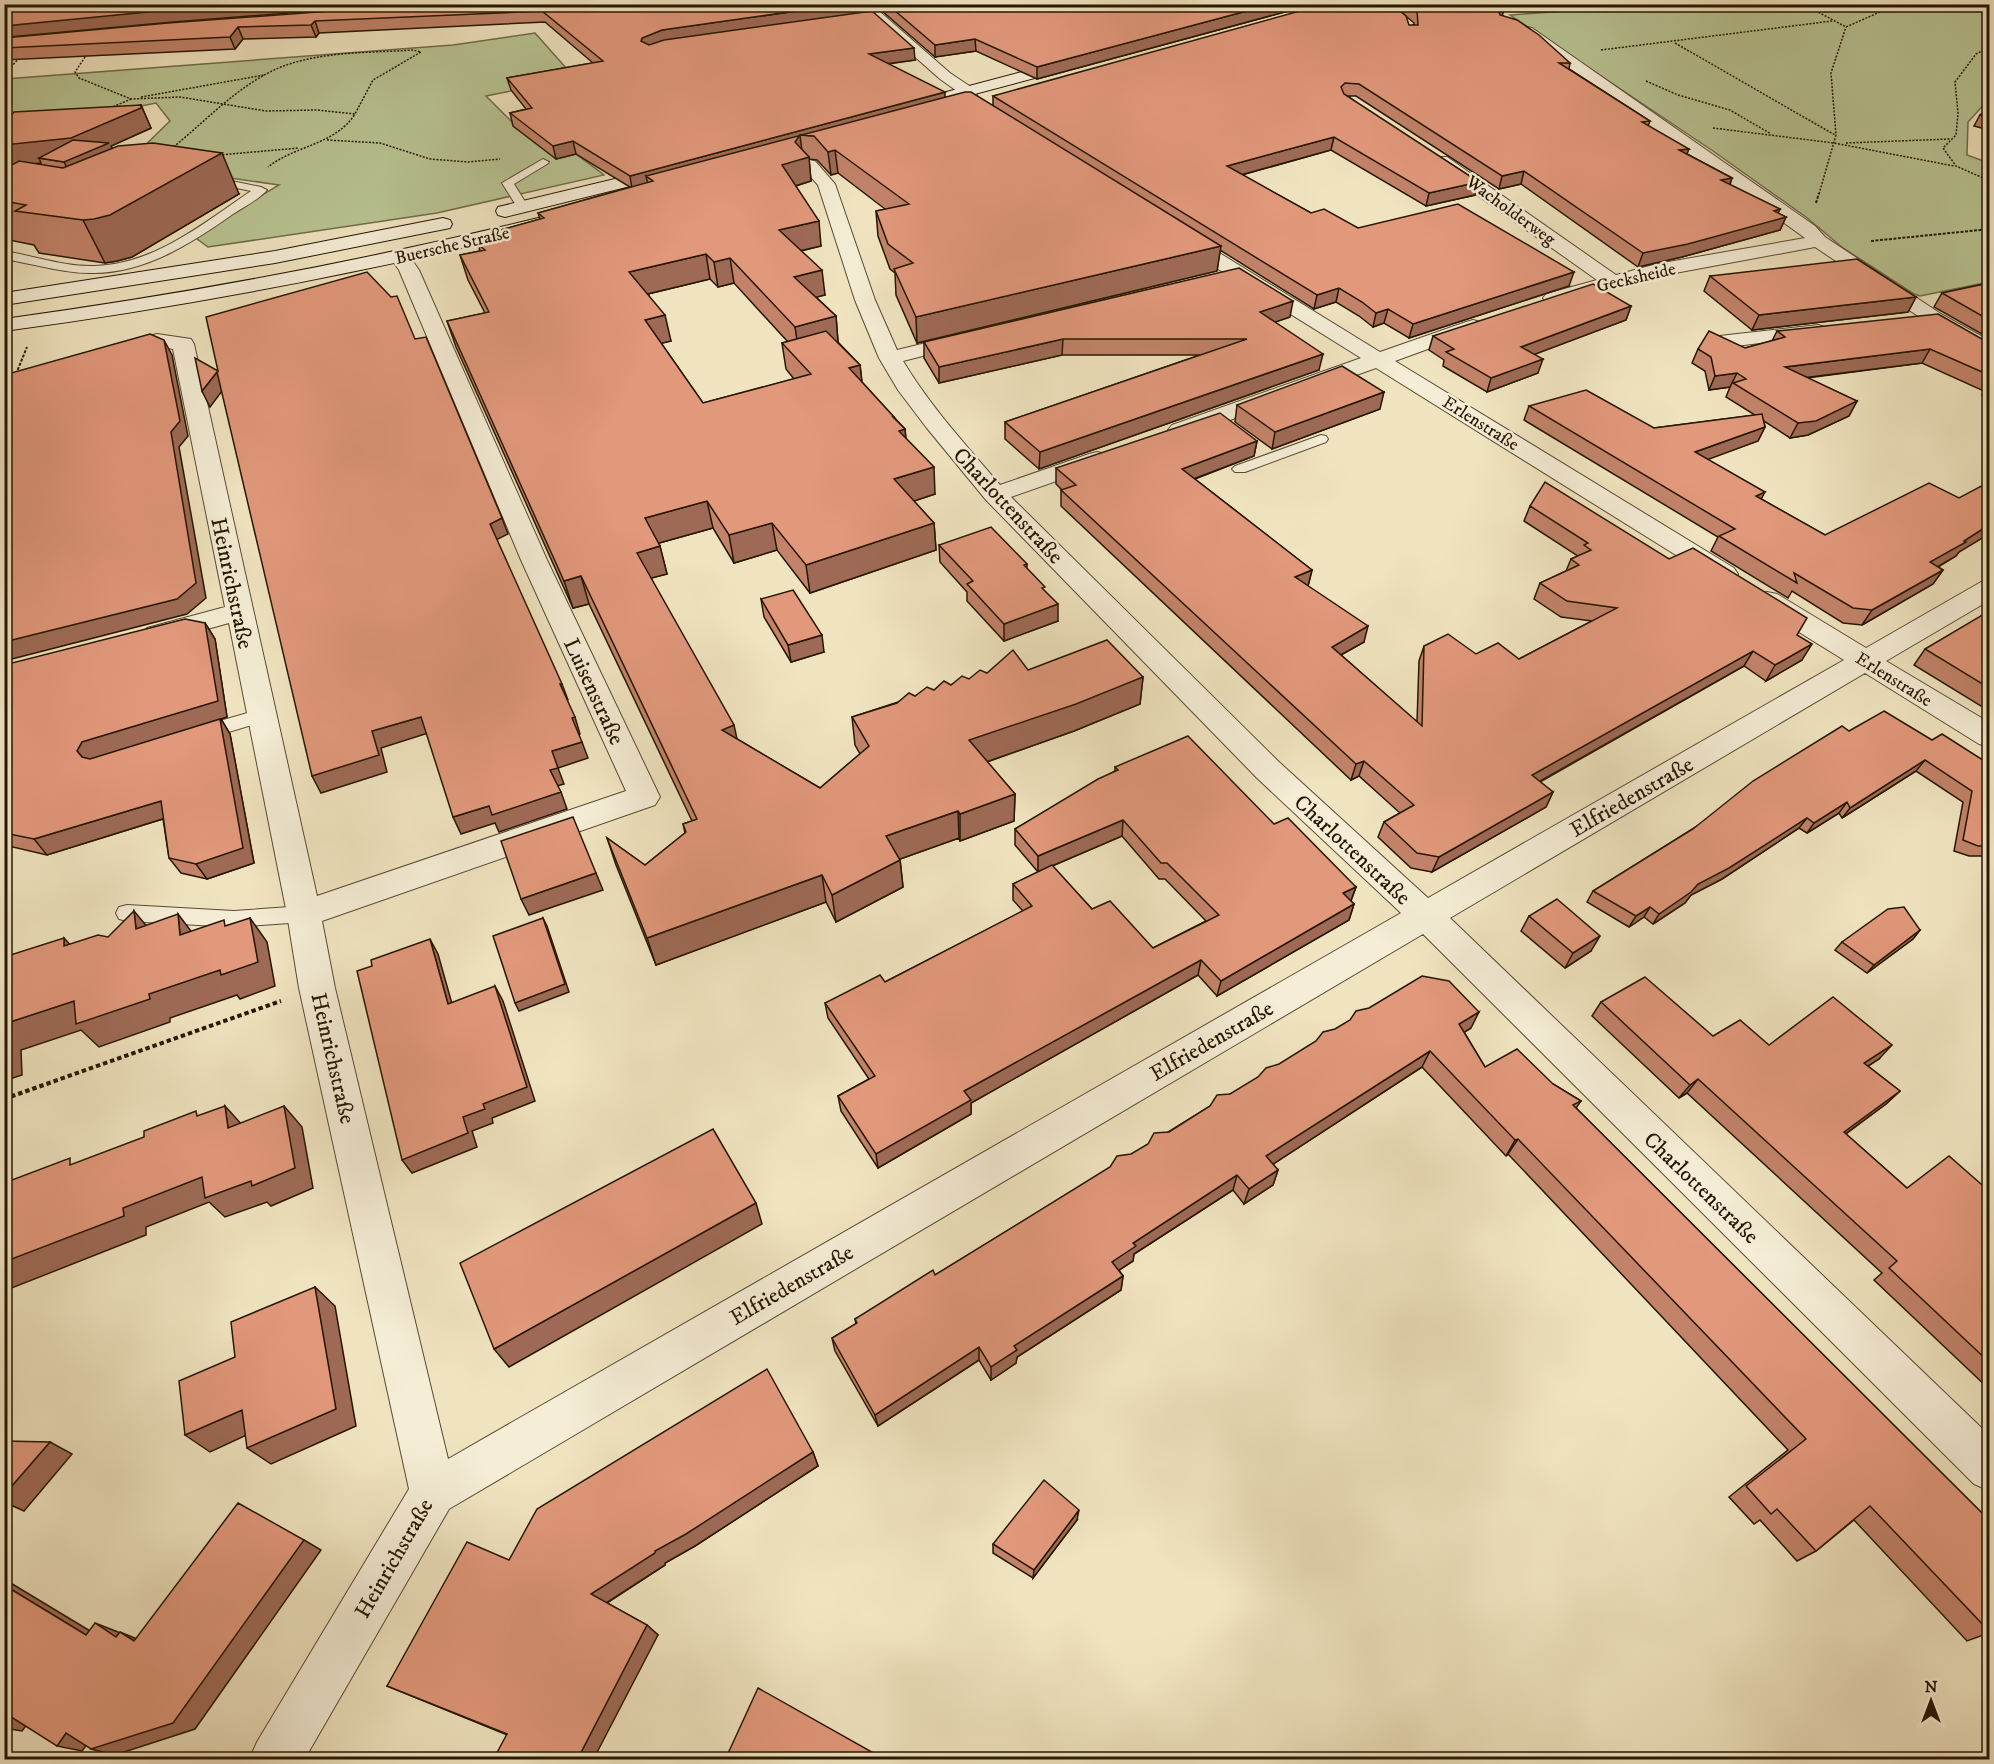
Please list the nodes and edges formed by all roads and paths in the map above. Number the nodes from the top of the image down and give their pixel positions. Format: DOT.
graph roads {
  1 [pos="1803,4"];
  2 [pos="1898,4"];
  3 [pos="1985,4"];
  4 [pos="1989,5"];
  5 [pos="868,14"];
  6 [pos="1832,21"];
  7 [pos="1512,24"];
  8 [pos="1846,27"];
  9 [pos="1674,42"];
  10 [pos="1989,47"];
  11 [pos="27,50"];
  12 [pos="86,54"];
  13 [pos="1560,54"];
  14 [pos="1088,59"];
  15 [pos="4,75"];
  16 [pos="265,75"];
  17 [pos="1077,77"];
  18 [pos="1643,79"];
  19 [pos="1014,95"];
  20 [pos="131,99"];
  21 [pos="971,99"];
  22 [pos="994,101"];
  23 [pos="223,105"];
  24 [pos="111,108"];
  25 [pos="914,112"];
  26 [pos="355,114"];
  27 [pos="14,116"];
  28 [pos="4,117"];
  29 [pos="1658,124"];
  30 [pos="1006,127"];
  31 [pos="1774,135"];
  32 [pos="1836,135"];
  33 [pos="1952,139"];
  34 [pos="326,140"];
  35 [pos="1834,143"];
  36 [pos="299,148"];
  37 [pos="168,151"];
  38 [pos="1430,154"];
  39 [pos="218,155"];
  40 [pos="804,155"];
  41 [pos="543,162"];
  42 [pos="1954,166"];
  43 [pos="194,176"];
  44 [pos="1989,181"];
  45 [pos="261,190"];
  46 [pos="523,208"];
  47 [pos="594,209"];
  48 [pos="485,216"];
  49 [pos="562,217"];
  50 [pos="464,220"];
  51 [pos="1160,225"];
  52 [pos="1989,229"];
  53 [pos="1818,240"];
  54 [pos="4,255"];
  55 [pos="400,257"];
  56 [pos="1241,274"];
  57 [pos="1218,279"];
  58 [pos="1611,281"];
  59 [pos="4,299"];
  60 [pos="1537,304"];
  61 [pos="1934,318"];
  62 [pos="1494,319"];
  63 [pos="1899,321"];
  64 [pos="4,325"];
  65 [pos="1842,328"];
  66 [pos="992,333"];
  67 [pos="30,339"];
  68 [pos="1728,341"];
  69 [pos="1989,350"];
  70 [pos="102,355"];
  71 [pos="890,358"];
  72 [pos="1376,359"];
  73 [pos="14,380"];
  74 [pos="1217,418"];
  75 [pos="1235,431"];
  76 [pos="1162,437"];
  77 [pos="1321,439"];
  78 [pos="1252,444"];
  79 [pos="1117,452"];
  80 [pos="1270,458"];
  81 [pos="1240,470"];
  82 [pos="995,495"];
  83 [pos="1989,588"];
  84 [pos="238,612"];
  85 [pos="136,639"];
  86 [pos="1866,661"];
  87 [pos="261,715"];
  88 [pos="1989,737"];
  89 [pos="181,740"];
  90 [pos="127,913"];
  91 [pos="304,914"];
  92 [pos="1425,915"];
  93 [pos="317,988"];
  94 [pos="4,1100"];
  95 [pos="1989,1467"];
  96 [pos="433,1493"];
  97 [pos="274,1760"];
  1 -- 6 [label="path"];
  2 -- 8 [label="path"];
  3 -- 4 [label="path"];
  5 -- 21 [label="street"];
  6 -- 8 [label="path"];
  6 -- 9 [label="path"];
  7 -- 13 [label="street"];
  8 -- 32 [label="path"];
  9 -- 13 [label="path"];
  9 -- 32 [label="path"];
  10 -- 33 [label="path"];
  11 -- 15 [label="path"];
  12 -- 20 [label="path"];
  13 -- 29 [label="street"];
  14 -- 21 [label="street"];
  16 -- 20 [label="path"];
  16 -- 23 [label="path"];
  16 -- 26 [label="path"];
  17 -- 19 [label="street"];
  18 -- 31 [label="path"];
  20 -- 23 [label="path"];
  20 -- 24 [label="path"];
  21 -- 22 [label="street"];
  21 -- 25 [label="street"];
  21 -- 30 [label="street"];
  23 -- 26 [label="path"];
  23 -- 37 [label="path"];
  26 -- 34 [label="path"];
  27 -- 28 [label="path"];
  29 -- 31 [label="path"];
  29 -- 53 [label="street"];
  31 -- 35 [label="path"];
  32 -- 35 [label="path"];
  33 -- 35 [label="path"];
  33 -- 42 [label="path"];
  34 -- 36 [label="path"];
  34 -- 41 [label="path"];
  35 -- 42 [label="path"];
  35 -- 53 [label="path"];
  36 -- 39 [label="path"];
  36 -- 45 [label="path"];
  38 -- 58 [label="street, Wacholderweg"];
  40 -- 71 [label="street, Charlottenstraße"];
  41 -- 46 [label="lane"];
  42 -- 44 [label="path"];
  43 -- 45 [label="lane"];
  45 -- 54 [label="lane"];
  46 -- 47 [label="street, Buersche Straße"];
  46 -- 48 [label="street, Buersche Straße"];
  49 -- 55 [label="street, Buersche Straße"];
  50 -- 59 [label="street, Buersche Straße"];
  51 -- 56 [label="street, Erlenstraße"];
  52 -- 53 [label="path"];
  53 -- 58 [label="street, Gecksheide"];
  53 -- 61 [label="street"];
  55 -- 64 [label="street, Buersche Straße"];
  55 -- 91 [label="street, Luisenstraße"];
  56 -- 57 [label="street"];
  56 -- 72 [label="street, Erlenstraße"];
  58 -- 60 [label="street, Gecksheide"];
  61 -- 63 [label="street"];
  61 -- 69 [label="street"];
  62 -- 72 [label="street"];
  65 -- 68 [label="street"];
  66 -- 71 [label="street"];
  67 -- 73 [label="path"];
  70 -- 84 [label="street, Heinrichstraße"];
  71 -- 82 [label="street, Charlottenstraße"];
  72 -- 74 [label="street"];
  72 -- 86 [label="street, Erlenstraße"];
  74 -- 75 [label="lane"];
  74 -- 76 [label="street"];
  77 -- 80 [label="lane"];
  78 -- 80 [label="lane"];
  79 -- 82 [label="street"];
  80 -- 81 [label="lane"];
  82 -- 92 [label="street, Charlottenstraße"];
  83 -- 86 [label="street, Elfriedenstraße"];
  84 -- 85 [label="street"];
  84 -- 87 [label="street, Heinrichstraße"];
  86 -- 88 [label="street, Erlenstraße"];
  86 -- 92 [label="street, Elfriedenstraße"];
  87 -- 89 [label="lane"];
  87 -- 91 [label="street, Heinrichstraße"];
  90 -- 91 [label="lane"];
  91 -- 93 [label="street, Heinrichstraße"];
  92 -- 95 [label="street, Charlottenstraße"];
  92 -- 96 [label="street, Elfriedenstraße"];
  93 -- 94 [label="path"];
  93 -- 96 [label="street, Heinrichstraße"];
  96 -- 97 [label="street, Heinrichstraße"];
}
